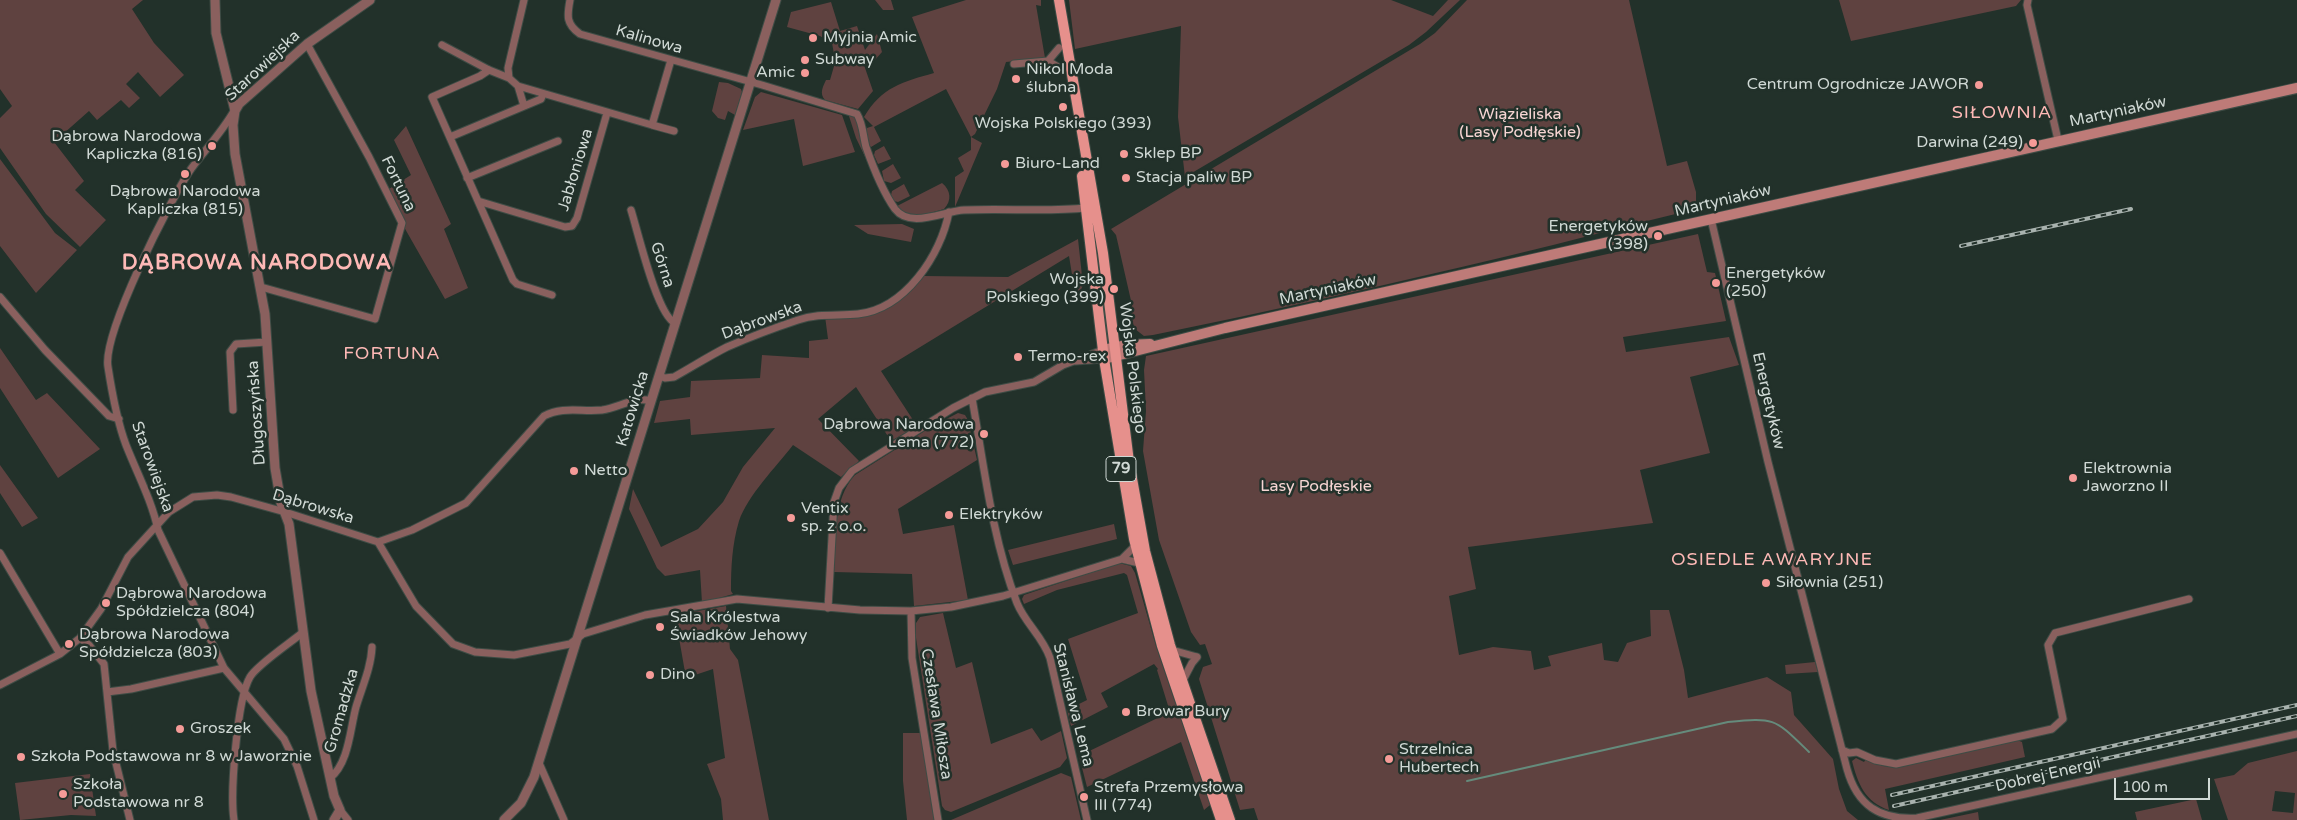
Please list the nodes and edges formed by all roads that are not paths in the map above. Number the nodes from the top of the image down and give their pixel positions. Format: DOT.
graph roads {
  1 [pos="215,0"];
  2 [pos="370,0"];
  3 [pos="524,0"];
  4 [pos="570,0"];
  5 [pos="776,0"];
  6 [pos="1052,0"];
  7 [pos="1058,0"];
  8 [pos="2028,0"];
  9 [pos="307,44"];
  10 [pos="442,45"];
  11 [pos="1059,48"];
  12 [pos="671,60"];
  13 [pos="1048,61"];
  14 [pos="1014,64"];
  15 [pos="488,70"];
  16 [pos="1063,70"];
  17 [pos="509,78"];
  18 [pos="750,82"];
  19 [pos="518,86"];
  20 [pos="2297,88"];
  21 [pos="543,94"];
  22 [pos="524,106"];
  23 [pos="235,110"];
  24 [pos="607,113"];
  25 [pos="652,125"];
  26 [pos="674,131"];
  27 [pos="450,137"];
  28 [pos="2058,140"];
  29 [pos="558,141"];
  30 [pos="467,178"];
  31 [pos="478,201"];
  32 [pos="1086,208"];
  33 [pos="631,210"];
  34 [pos="949,212"];
  35 [pos="1710,219"];
  36 [pos="261,287"];
  37 [pos="552,295"];
  38 [pos="0,297"];
  39 [pos="675,323"];
  40 [pos="1113,333"];
  41 [pos="268,342"];
  42 [pos="1131,349"];
  43 [pos="1115,352"];
  44 [pos="1103,354"];
  45 [pos="1118,373"];
  46 [pos="659,376"];
  47 [pos="972,398"];
  48 [pos="651,401"];
  49 [pos="233,410"];
  50 [pos="119,418"];
  51 [pos="285,512"];
  52 [pos="157,524"];
  53 [pos="378,542"];
  54 [pos="1135,546"];
  55 [pos="0,554"];
  56 [pos="1122,559"];
  57 [pos="1139,563"];
  58 [pos="1801,588"];
  59 [pos="1014,593"];
  60 [pos="2189,599"];
  61 [pos="828,608"];
  62 [pos="911,611"];
  63 [pos="302,633"];
  64 [pos="80,638"];
  65 [pos="577,638"];
  66 [pos="372,647"];
  67 [pos="1172,650"];
  68 [pos="60,654"];
  69 [pos="224,668"];
  70 [pos="1182,682"];
  71 [pos="0,684"];
  72 [pos="244,690"];
  73 [pos="106,692"];
  74 [pos="2297,734"];
  75 [pos="1842,750"];
  76 [pos="539,763"];
  77 [pos="330,778"];
  78 [pos="340,810"];
  79 [pos="130,820"];
  80 [pos="234,820"];
  81 [pos="314,820"];
  82 [pos="334,820"];
  83 [pos="348,820"];
  84 [pos="504,820"];
  85 [pos="564,820"];
  86 [pos="938,820"];
  87 [pos="1087,820"];
  88 [pos="1221,820"];
  89 [pos="1230,820"];
  1 -- 23 [label="street, Długoszyńska"];
  2 -- 9 [label="street, Starowiejska"];
  3 -- 17 [label="street"];
  4 -- 12 [label="street, Kalinowa"];
  5 -- 18 [label="street, Katowicka"];
  6 -- 11 [label="main road, Wojska Polskiego / 79"];
  7 -- 40 [label="main road, Wojska Polskiego / 79"];
  8 -- 28 [label="street"];
  9 -- 23 [label="street, Starowiejska"];
  9 -- 36 [label="street, Fortuna"];
  10 -- 15 [label="street, Jabłoniowa"];
  11 -- 13 [label="street"];
  11 -- 16 [label="main road, Wojska Polskiego / 79"];
  12 -- 18 [label="street, Kalinowa"];
  12 -- 25 [label="street"];
  13 -- 14 [label="street"];
  13 -- 16 [label="street"];
  15 -- 17 [label="street, Jabłoniowa"];
  15 -- 27 [label="street"];
  16 -- 32 [label="main road, Wojska Polskiego / 79"];
  17 -- 19 [label="street, Jabłoniowa"];
  18 -- 34 [label="street, Kalinowa"];
  18 -- 39 [label="street, Katowicka"];
  19 -- 21 [label="street, Jabłoniowa"];
  19 -- 22 [label="street"];
  20 -- 28 [label="main road, Martyniaków"];
  21 -- 22 [label="street"];
  21 -- 24 [label="street, Jabłoniowa"];
  22 -- 27 [label="street"];
  23 -- 36 [label="street, Długoszyńska"];
  23 -- 50 [label="street, Starowiejska"];
  24 -- 25 [label="street, Jabłoniowa"];
  24 -- 31 [label="street, Jabłoniowa"];
  25 -- 26 [label="street, Jabłoniowa"];
  27 -- 30 [label="street"];
  28 -- 35 [label="main road, Martyniaków"];
  29 -- 30 [label="street, Jabłoniowa"];
  30 -- 31 [label="street"];
  31 -- 37 [label="street"];
  32 -- 34 [label="street"];
  32 -- 44 [label="main road, Wojska Polskiego / 79"];
  33 -- 39 [label="street, Górna"];
  34 -- 46 [label="street, Dąbrowska"];
  35 -- 42 [label="main road, Martyniaków"];
  35 -- 58 [label="street, Energetyków"];
  36 -- 41 [label="street, Długoszyńska"];
  38 -- 50 [label="street"];
  39 -- 46 [label="street, Katowicka"];
  40 -- 42 [label="main road"];
  40 -- 43 [label="main road, Wojska Polskiego / 79"];
  41 -- 49 [label="street"];
  41 -- 51 [label="street, Długoszyńska"];
  42 -- 43 [label="main road, Martyniaków"];
  42 -- 45 [label="main road"];
  43 -- 44 [label="main road, Martyniaków"];
  43 -- 45 [label="main road, Wojska Polskiego / 79"];
  44 -- 47 [label="street"];
  44 -- 54 [label="main road, Wojska Polskiego / 79"];
  45 -- 67 [label="main road, Wojska Polskiego / 79"];
  46 -- 48 [label="street, Katowicka"];
  47 -- 59 [label="street, Stanisława Lema"];
  47 -- 61 [label="street"];
  48 -- 53 [label="street"];
  48 -- 65 [label="street, Katowicka"];
  50 -- 52 [label="street, Starowiejska"];
  51 -- 52 [label="street, Dąbrowska"];
  51 -- 53 [label="street, Dąbrowska"];
  51 -- 63 [label="street, Długoszyńska"];
  52 -- 64 [label="street, Dąbrowska"];
  52 -- 69 [label="street, Starowiejska"];
  53 -- 65 [label="street"];
  54 -- 56 [label="street"];
  54 -- 57 [label="main road, Wojska Polskiego / 79"];
  55 -- 68 [label="street"];
  56 -- 57 [label="street"];
  56 -- 59 [label="street"];
  57 -- 88 [label="main road, Wojska Polskiego / 79"];
  58 -- 75 [label="street, Dobrej Energii"];
  59 -- 62 [label="street"];
  59 -- 87 [label="street, Stanisława Lema"];
  60 -- 75 [label="street"];
  61 -- 62 [label="street"];
  61 -- 65 [label="street"];
  62 -- 86 [label="street, Czesława Miłosza"];
  63 -- 72 [label="street"];
  63 -- 77 [label="street, Długoszyńska"];
  64 -- 68 [label="street, Dąbrowska"];
  64 -- 73 [label="street"];
  65 -- 76 [label="street, Katowicka"];
  66 -- 77 [label="street, Gromadzka"];
  67 -- 70 [label="main road, Wojska Polskiego / 79"];
  67 -- 70 [label="street"];
  68 -- 71 [label="street, Dąbrowska"];
  69 -- 72 [label="street, Starowiejska"];
  69 -- 73 [label="street"];
  70 -- 89 [label="main road, Wojska Polskiego / 79"];
  72 -- 80 [label="street"];
  72 -- 81 [label="street, Starowiejska"];
  73 -- 79 [label="street"];
  74 -- 75 [label="street, Dobrej Energii"];
  76 -- 84 [label="street, Katowicka"];
  76 -- 85 [label="street"];
  77 -- 78 [label="street, Długoszyńska"];
  78 -- 82 [label="street"];
  78 -- 83 [label="street, Długoszyńska"];
}
